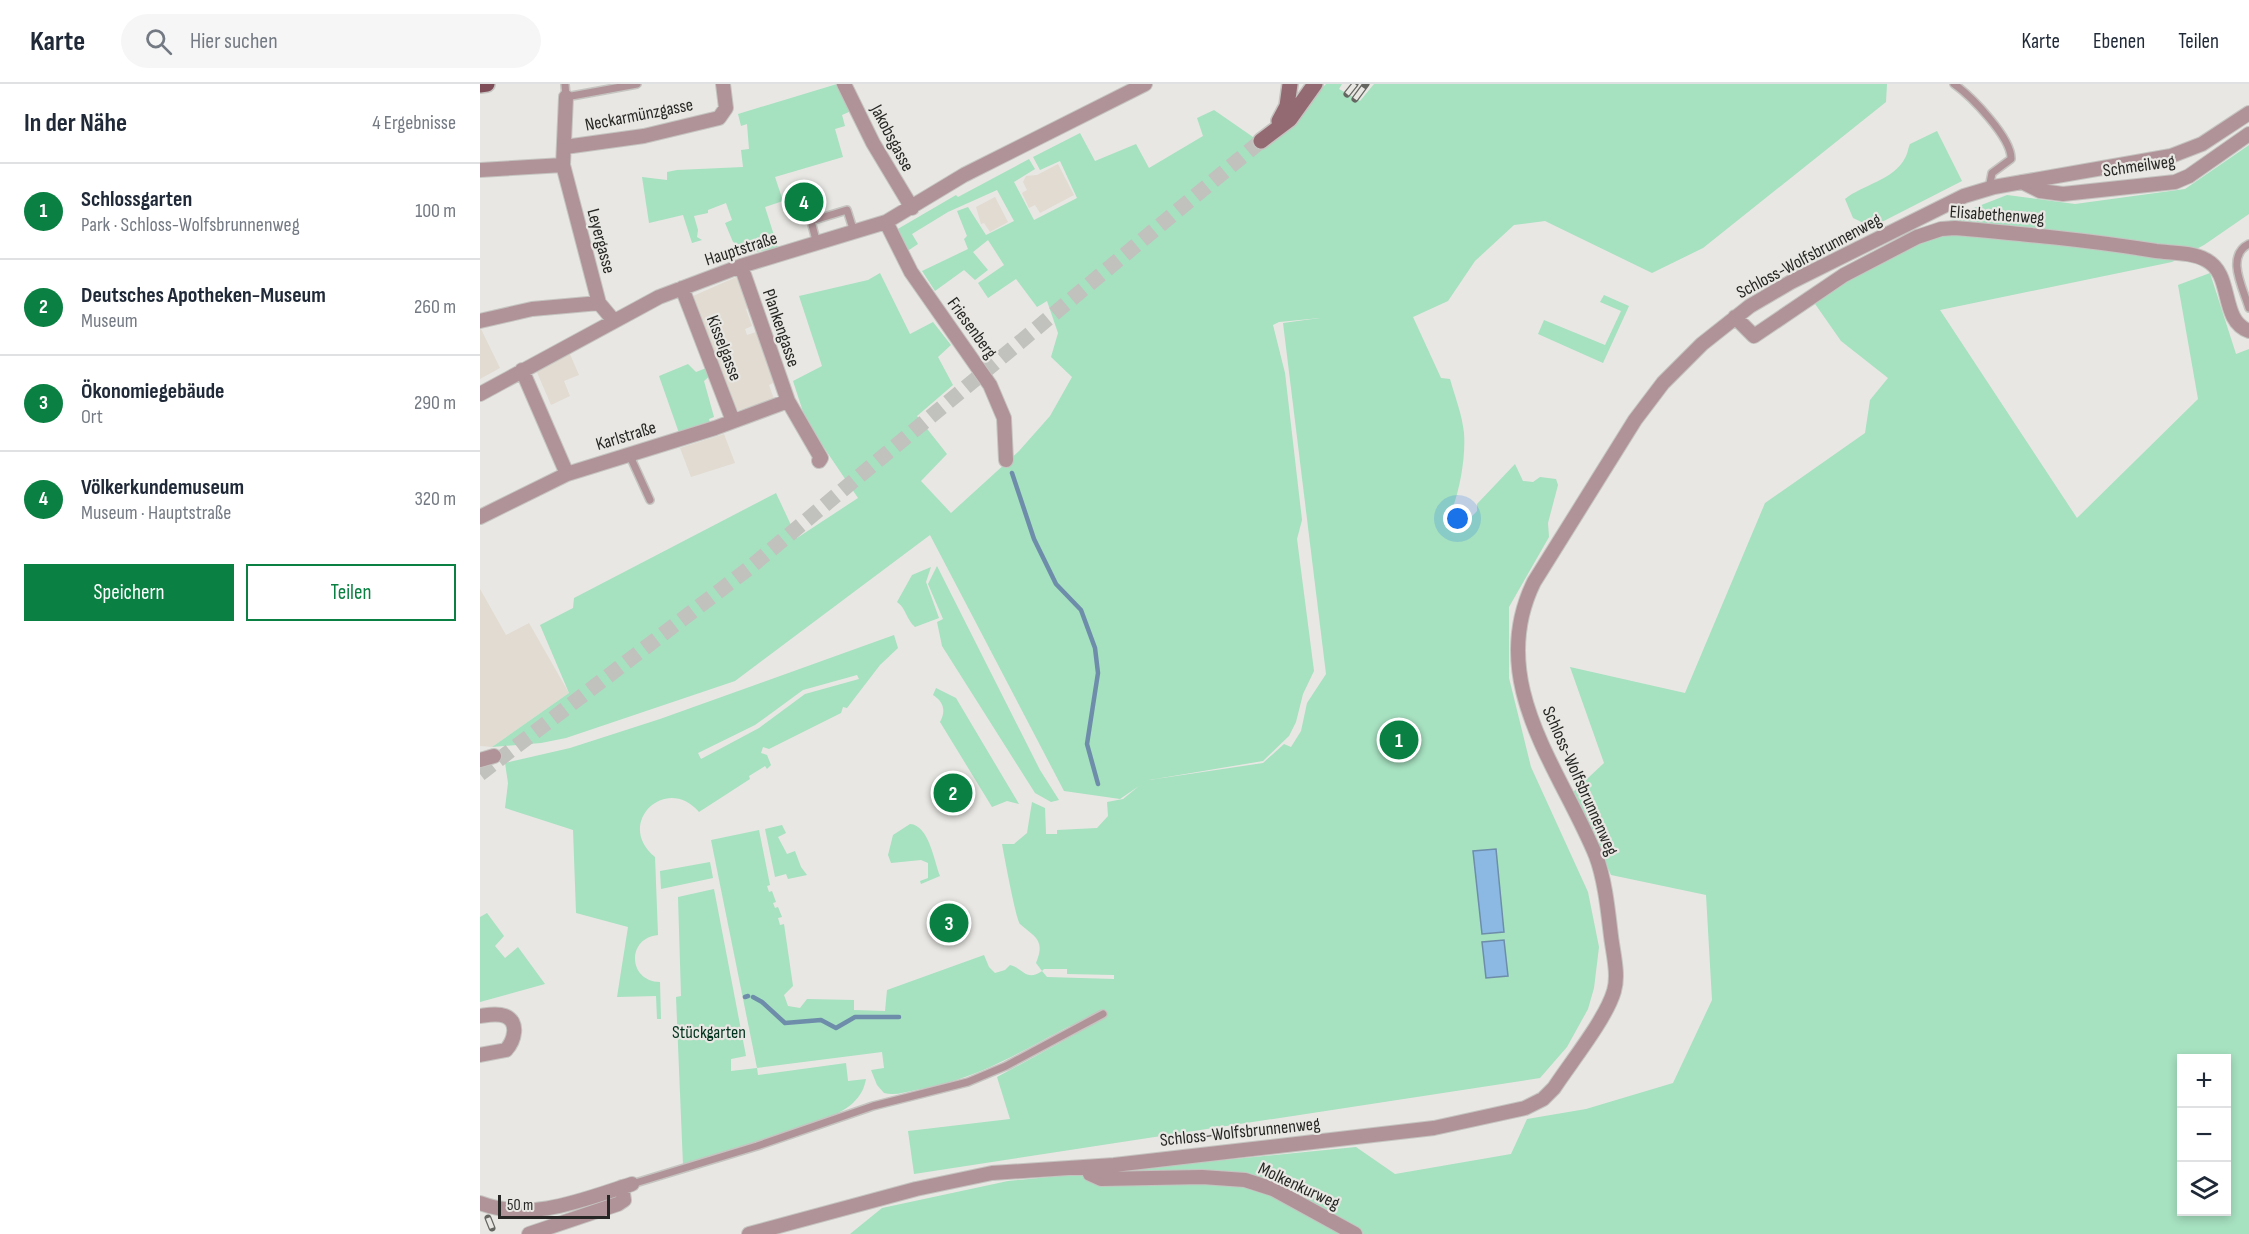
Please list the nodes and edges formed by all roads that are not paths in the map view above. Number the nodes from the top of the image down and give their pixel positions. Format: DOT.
graph roads {
  1 [pos="487,84"];
  2 [pos="637,84"];
  3 [pos="723,84"];
  4 [pos="844,84"];
  5 [pos="1145,84"];
  6 [pos="1290,84"];
  7 [pos="1316,84"];
  8 [pos="1954,84"];
  9 [pos="480,85"];
  10 [pos="566,91"];
  11 [pos="2249,112"];
  12 [pos="2249,134"];
  13 [pos="565,147"];
  14 [pos="563,165"];
  15 [pos="480,170"];
  16 [pos="2022,182"];
  17 [pos="1989,188"];
  18 [pos="912,208"];
  19 [pos="886,222"];
  20 [pos="854,234"];
  21 [pos="816,244"];
  22 [pos="2249,244"];
  23 [pos="743,272"];
  24 [pos="682,288"];
  25 [pos="599,303"];
  26 [pos="2249,308"];
  27 [pos="1735,317"];
  28 [pos="480,321"];
  29 [pos="614,321"];
  30 [pos="2249,331"];
  31 [pos="522,370"];
  32 [pos="480,394"];
  33 [pos="788,401"];
  34 [pos="733,422"];
  35 [pos="629,454"];
  36 [pos="1004,458"];
  37 [pos="819,461"];
  38 [pos="567,474"];
  39 [pos="650,500"];
  40 [pos="480,518"];
  41 [pos="494,756"];
  42 [pos="480,759"];
  43 [pos="1103,1014"];
  44 [pos="480,1016"];
  45 [pos="480,1055"];
  46 [pos="1088,1167"];
  47 [pos="627,1185"];
  48 [pos="480,1203"];
  49 [pos="529,1234"];
  50 [pos="749,1234"];
  51 [pos="1355,1234"];
  1 -- 9 [label="main road"];
  2 -- 10 [label="lane"];
  3 -- 13 [label="street, Neckarmünzgasse"];
  4 -- 18 [label="street, Jakobsgasse"];
  5 -- 18 [label="street, Hauptstraße"];
  6 -- 7 [label="main road"];
  8 -- 17 [label="lane"];
  10 -- 13 [label="street"];
  11 -- 16 [label="street, Schloss-Wolfsbrunnenweg"];
  12 -- 16 [label="street, Schmeilweg"];
  13 -- 14 [label="street"];
  14 -- 15 [label="street"];
  14 -- 25 [label="street, Leyergasse"];
  16 -- 17 [label="street, Schloss-Wolfsbrunnenweg"];
  17 -- 27 [label="street, Schloss-Wolfsbrunnenweg"];
  18 -- 19 [label="street, Hauptstraße"];
  19 -- 20 [label="street, Hauptstraße"];
  19 -- 36 [label="street, Friesenberg"];
  20 -- 21 [label="street, Hauptstraße"];
  20 -- 21 [label="lane"];
  21 -- 23 [label="street, Hauptstraße"];
  22 -- 26 [label="lane"];
  23 -- 24 [label="street, Hauptstraße"];
  23 -- 33 [label="street, Plankengasse"];
  24 -- 29 [label="street, Hauptstraße"];
  24 -- 34 [label="street, Kisselgasse"];
  25 -- 28 [label="street"];
  25 -- 29 [label="street, Leyergasse"];
  27 -- 30 [label="street, Elisabethenweg"];
  27 -- 46 [label="street, Schloss-Wolfsbrunnenweg"];
  29 -- 31 [label="street, Hauptstraße"];
  31 -- 32 [label="street, Hauptstraße"];
  31 -- 38 [label="street"];
  33 -- 34 [label="street, Karlstraße"];
  33 -- 37 [label="street, Plankengasse"];
  34 -- 35 [label="street, Karlstraße"];
  35 -- 38 [label="street, Karlstraße"];
  35 -- 39 [label="lane"];
  38 -- 40 [label="street, Karlstraße"];
  41 -- 42 [label="street"];
  43 -- 47 [label="lane"];
  44 -- 45 [label="street"];
  46 -- 50 [label="street, Schloss-Wolfsbrunnenweg"];
  46 -- 51 [label="street, Molkenkurweg"];
  47 -- 48 [label="street"];
  47 -- 49 [label="street"];
}
